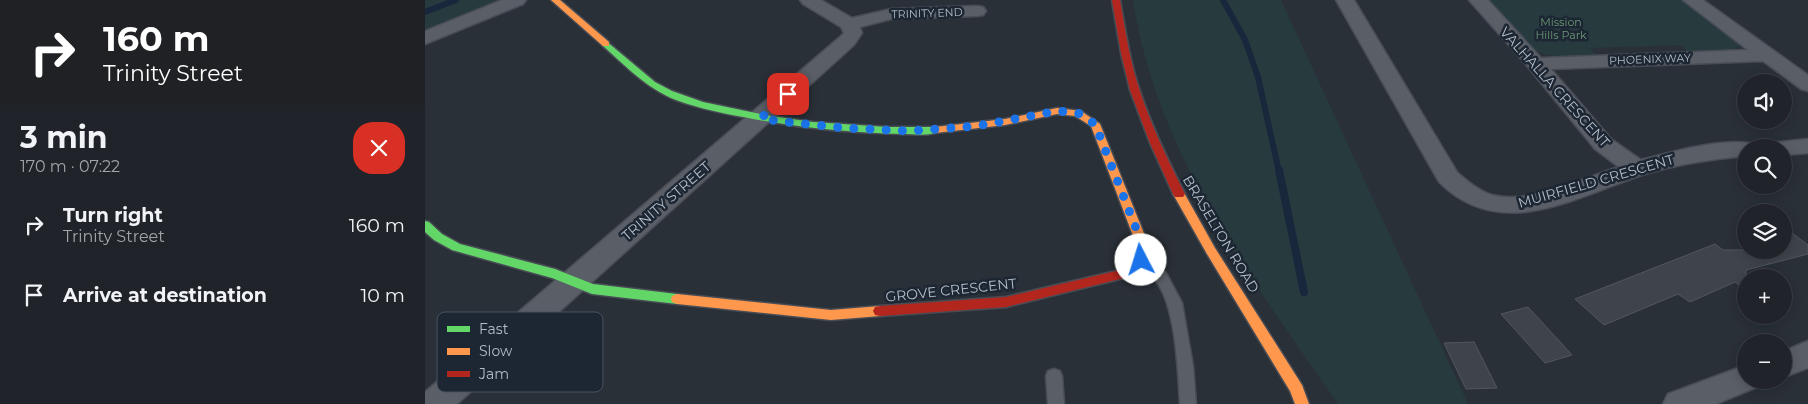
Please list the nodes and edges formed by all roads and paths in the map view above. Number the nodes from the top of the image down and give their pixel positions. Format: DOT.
graph roads {
  1 [pos="517,0"];
  2 [pos="555,0"];
  3 [pos="809,0"];
  4 [pos="1117,0"];
  5 [pos="1345,0"];
  6 [pos="1478,0"];
  7 [pos="1692,0"];
  8 [pos="977,11"];
  9 [pos="849,24"];
  10 [pos="425,38"];
  11 [pos="1765,55"];
  12 [pos="1536,64"];
  13 [pos="1808,85"];
  14 [pos="761,118"];
  15 [pos="1808,146"];
  16 [pos="1792,147"];
  17 [pos="1737,150"];
  18 [pos="1637,169"];
  19 [pos="425,225"];
  20 [pos="1141,260"];
  21 [pos="575,282"];
  22 [pos="540,312"];
  23 [pos="1808,354"];
  24 [pos="1792,361"];
  25 [pos="1054,376"];
  26 [pos="1737,382"];
  27 [pos="1297,389"];
  28 [pos="448,392"];
  29 [pos="434,404"];
  30 [pos="1056,404"];
  31 [pos="1188,404"];
  32 [pos="1302,404"];
  33 [pos="1312,404"];
  34 [pos="1682,404"];
  1 -- 10 [label="street"];
  2 -- 14 [label="street"];
  3 -- 9 [label="street"];
  4 -- 27 [label="street, BRASELTON ROAD"];
  5 -- 18 [label="street, MUIRFIELD CRESCENT"];
  6 -- 12 [label="street, VALHALLA CRESCENT"];
  7 -- 11 [label="street"];
  8 -- 9 [label="street, TRINITY END"];
  9 -- 14 [label="street, TRINITY STREET"];
  11 -- 12 [label="street, PHOENIX WAY"];
  11 -- 13 [label="street"];
  12 -- 18 [label="street, VALHALLA CRESCENT"];
  14 -- 20 [label="street"];
  14 -- 21 [label="street, TRINITY STREET"];
  15 -- 16 [label="street"];
  17 -- 18 [label="street, MUIRFIELD CRESCENT"];
  19 -- 21 [label="street, GROVE CRESCENT"];
  20 -- 21 [label="street, GROVE CRESCENT"];
  20 -- 31 [label="lane"];
  21 -- 22 [label="street, TRINITY STREET"];
  23 -- 24 [label="street"];
  25 -- 30 [label="lane"];
  26 -- 34 [label="street"];
  27 -- 32 [label="street, BRASELTON ROAD"];
  27 -- 33 [label="street, BRASELTON ROAD"];
  28 -- 29 [label="street, TRINITY STREET"];
}
